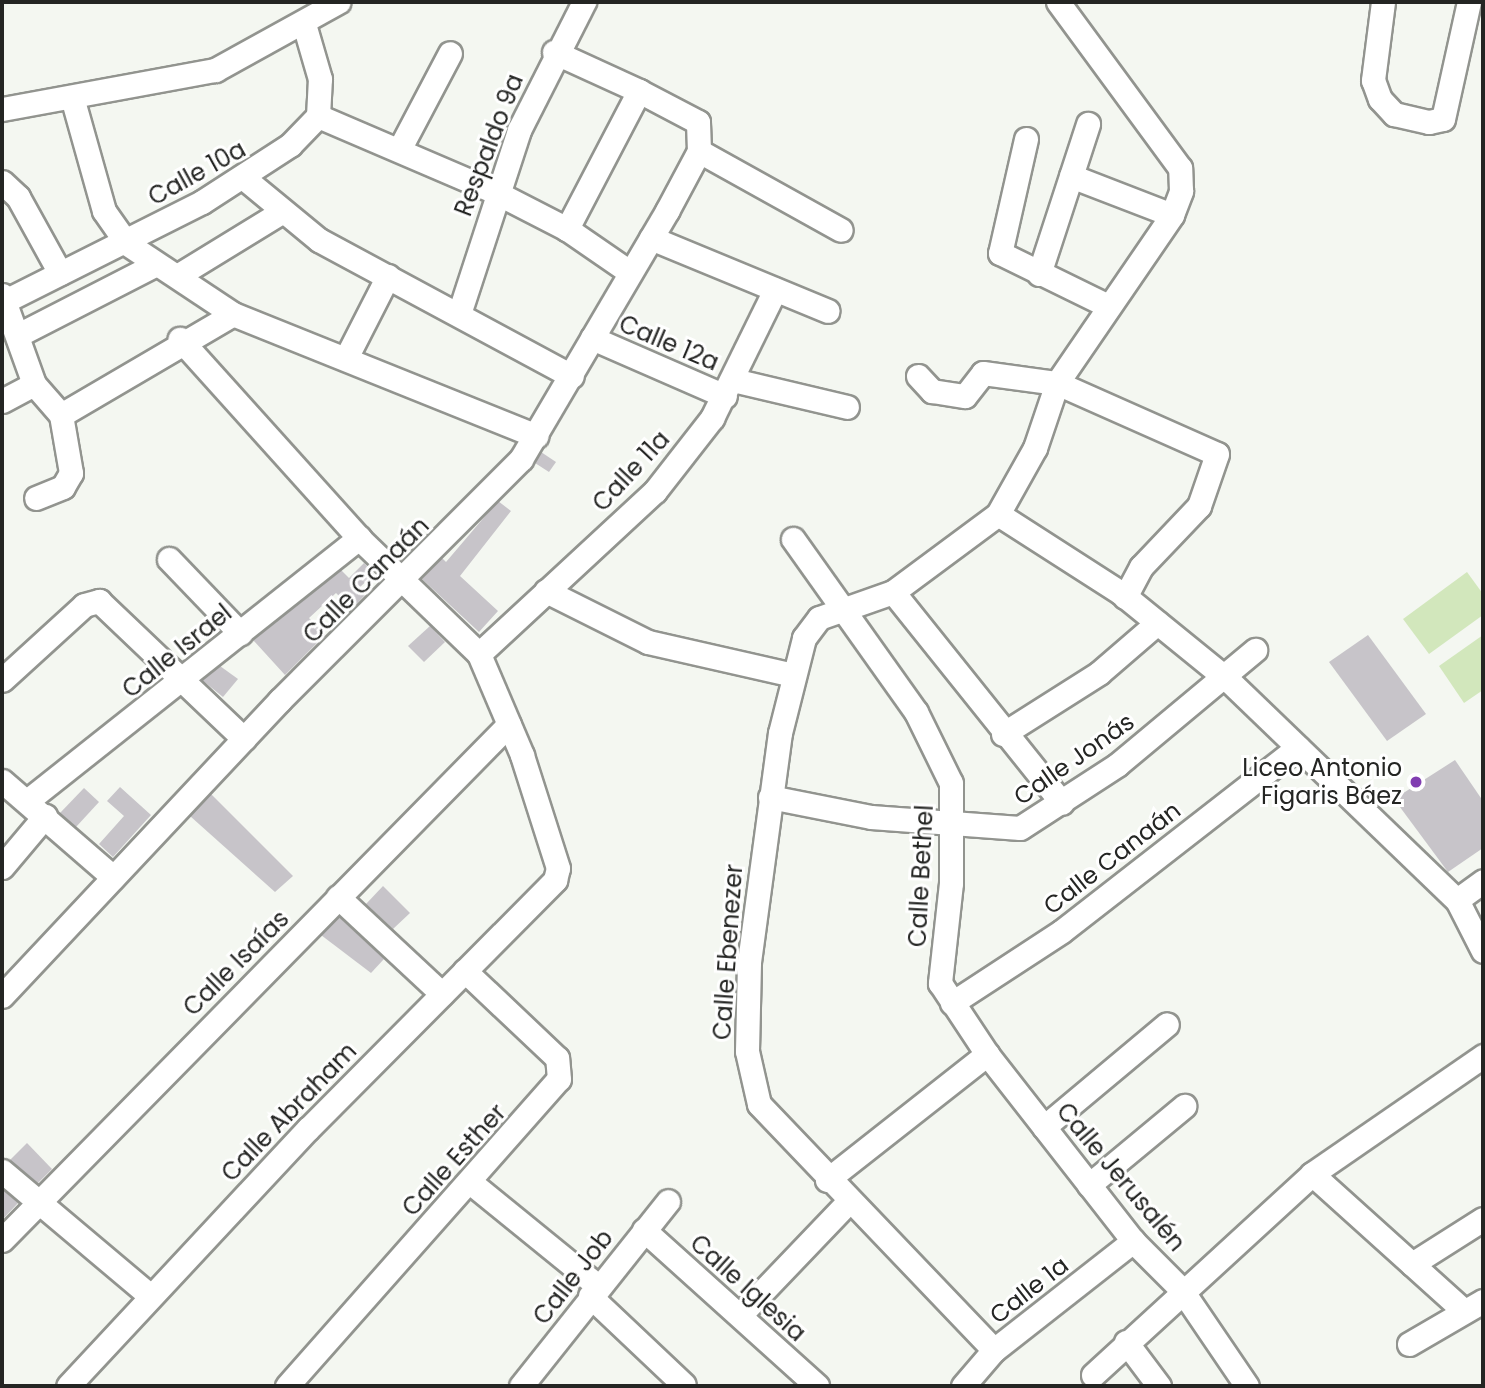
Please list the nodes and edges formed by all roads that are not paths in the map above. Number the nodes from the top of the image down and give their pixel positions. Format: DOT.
graph roads {
  1 [pos="338,2"];
  2 [pos="584,2"];
  3 [pos="1058,2"];
  4 [pos="1383,2"];
  5 [pos="1469,2"];
  6 [pos="304,24"];
  7 [pos="554,51"];
  8 [pos="450,53"];
  9 [pos="639,91"];
  10 [pos="72,97"];
  11 [pos="2,109"];
  12 [pos="318,116"];
  13 [pos="1087,124"];
  14 [pos="1026,139"];
  15 [pos="400,148"];
  16 [pos="699,151"];
  17 [pos="1071,176"];
  18 [pos="245,178"];
  19 [pos="2,182"];
  20 [pos="495,192"];
  21 [pos="280,213"];
  22 [pos="1172,215"];
  23 [pos="567,229"];
  24 [pos="841,230"];
  25 [pos="651,238"];
  26 [pos="125,243"];
  27 [pos="156,264"];
  28 [pos="628,271"];
  29 [pos="60,273"];
  30 [pos="1039,274"];
  31 [pos="177,275"];
  32 [pos="388,276"];
  33 [pos="775,290"];
  34 [pos="3,298"];
  35 [pos="1108,306"];
  36 [pos="828,312"];
  37 [pos="233,314"];
  38 [pos="459,314"];
  39 [pos="18,335"];
  40 [pos="592,338"];
  41 [pos="180,340"];
  42 [pos="346,358"];
  43 [pos="572,376"];
  44 [pos="918,376"];
  45 [pos="1057,383"];
  46 [pos="34,384"];
  47 [pos="729,388"];
  48 [pos="2,401"];
  49 [pos="847,407"];
  50 [pos="61,415"];
  51 [pos="536,436"];
  52 [pos="36,498"];
  53 [pos="998,514"];
  54 [pos="359,538"];
  55 [pos="793,539"];
  56 [pos="169,559"];
  57 [pos="405,582"];
  58 [pos="546,591"];
  59 [pos="893,592"];
  60 [pos="1125,597"];
  61 [pos="841,614"];
  62 [pos="1157,623"];
  63 [pos="240,633"];
  64 [pos="1255,650"];
  65 [pos="479,654"];
  66 [pos="793,675"];
  67 [pos="1227,679"];
  68 [pos="2,680"];
  69 [pos="181,682"];
  70 [pos="509,724"];
  71 [pos="1003,734"];
  72 [pos="244,739"];
  73 [pos="1298,747"];
  74 [pos="2,781"];
  75 [pos="770,797"];
  76 [pos="27,801"];
  77 [pos="1062,803"];
  78 [pos="45,817"];
  79 [pos="953,826"];
  80 [pos="2,867"];
  81 [pos="113,877"];
  82 [pos="1483,881"];
  83 [pos="338,897"];
  84 [pos="1457,900"];
  85 [pos="1483,951"];
  86 [pos="465,971"];
  87 [pos="442,994"];
  88 [pos="2,996"];
  89 [pos="952,1003"];
  90 [pos="1167,1024"];
  91 [pos="987,1054"];
  92 [pos="1483,1056"];
  93 [pos="1184,1106"];
  94 [pos="1044,1127"];
  95 [pos="2,1171"];
  96 [pos="1312,1174"];
  97 [pos="827,1180"];
  98 [pos="470,1182"];
  99 [pos="1089,1185"];
  100 [pos="668,1200"];
  101 [pos="848,1202"];
  102 [pos="35,1203"];
  103 [pos="1483,1219"];
  104 [pos="644,1230"];
  105 [pos="2,1240"];
  106 [pos="1133,1241"];
  107 [pos="1412,1264"];
  108 [pos="1181,1289"];
  109 [pos="594,1291"];
  110 [pos="149,1295"];
  111 [pos="1474,1306"];
  112 [pos="740,1314"];
  113 [pos="1126,1342"];
  114 [pos="1409,1344"];
  115 [pos="994,1350"];
  116 [pos="1093,1375"];
  117 [pos="530,1383"];
  118 [pos="294,1384"];
  119 [pos="684,1385"];
  120 [pos="68,1386"];
  121 [pos="817,1386"];
  122 [pos="963,1386"];
  123 [pos="1158,1386"];
  124 [pos="1247,1386"];
  1 -- 6 [label="street"];
  2 -- 7 [label="street, Respaldo 9a"];
  3 -- 22 [label="street"];
  4 -- 5 [label="street"];
  6 -- 10 [label="street"];
  6 -- 12 [label="street"];
  7 -- 9 [label="street"];
  7 -- 20 [label="street, Respaldo 9a"];
  8 -- 15 [label="street"];
  9 -- 16 [label="street"];
  9 -- 23 [label="street"];
  10 -- 11 [label="street"];
  10 -- 26 [label="street"];
  12 -- 15 [label="street"];
  12 -- 18 [label="street, Calle 10a"];
  13 -- 17 [label="street"];
  14 -- 30 [label="street"];
  15 -- 20 [label="street"];
  16 -- 24 [label="street"];
  16 -- 25 [label="street, Calle Canaán"];
  17 -- 22 [label="street"];
  17 -- 30 [label="street"];
  18 -- 21 [label="street"];
  18 -- 26 [label="street, Calle 10a"];
  19 -- 29 [label="street"];
  20 -- 23 [label="street"];
  20 -- 38 [label="street, Respaldo 9a"];
  21 -- 31 [label="street"];
  21 -- 32 [label="street"];
  22 -- 35 [label="street"];
  23 -- 28 [label="street"];
  25 -- 28 [label="street, Calle Canaán"];
  25 -- 33 [label="street"];
  26 -- 27 [label="street"];
  26 -- 29 [label="street, Calle 10a"];
  27 -- 31 [label="street"];
  27 -- 39 [label="street"];
  28 -- 40 [label="street, Calle Canaán"];
  29 -- 34 [label="street, Calle 10a"];
  30 -- 35 [label="street"];
  31 -- 37 [label="street"];
  32 -- 38 [label="street"];
  32 -- 42 [label="street"];
  33 -- 36 [label="street"];
  33 -- 47 [label="street, Calle 11a"];
  34 -- 39 [label="street"];
  35 -- 45 [label="street"];
  37 -- 41 [label="street"];
  37 -- 42 [label="street"];
  38 -- 43 [label="street"];
  39 -- 46 [label="street"];
  40 -- 43 [label="street, Calle Canaán"];
  40 -- 47 [label="street, Calle 12a"];
  41 -- 50 [label="street"];
  41 -- 54 [label="street"];
  42 -- 51 [label="street"];
  43 -- 51 [label="street, Calle Canaán"];
  44 -- 45 [label="street"];
  45 -- 53 [label="street"];
  45 -- 60 [label="street"];
  46 -- 48 [label="street"];
  46 -- 50 [label="street"];
  47 -- 49 [label="street, Calle 12a"];
  47 -- 58 [label="street, Calle 11a"];
  50 -- 52 [label="street"];
  51 -- 57 [label="street, Calle Canaán"];
  53 -- 59 [label="street, Calle Ebenezer"];
  53 -- 60 [label="street"];
  54 -- 57 [label="street"];
  54 -- 63 [label="street, Calle Israel"];
  55 -- 61 [label="street, Calle Bethel"];
  56 -- 63 [label="street"];
  57 -- 65 [label="street"];
  57 -- 72 [label="street, Calle Canaán"];
  58 -- 65 [label="street, Calle 11a"];
  58 -- 66 [label="street"];
  59 -- 61 [label="street, Calle Ebenezer"];
  59 -- 71 [label="street"];
  60 -- 62 [label="street"];
  61 -- 66 [label="street, Calle Ebenezer"];
  61 -- 79 [label="street, Calle Bethel"];
  62 -- 67 [label="street"];
  62 -- 71 [label="street"];
  63 -- 69 [label="street, Calle Israel"];
  64 -- 67 [label="street, Calle Jonás"];
  65 -- 70 [label="street"];
  66 -- 75 [label="street, Calle Ebenezer"];
  67 -- 73 [label="street"];
  67 -- 77 [label="street, Calle Jonás"];
  68 -- 69 [label="street"];
  69 -- 72 [label="street"];
  69 -- 76 [label="street, Calle Israel"];
  70 -- 83 [label="street, Calle Isaías"];
  70 -- 86 [label="street, Calle Abraham"];
  71 -- 77 [label="street"];
  72 -- 81 [label="street, Calle Canaán"];
  73 -- 84 [label="street"];
  73 -- 89 [label="street, Calle Canaán"];
  74 -- 76 [label="street"];
  75 -- 79 [label="street, Calle Jonás"];
  75 -- 97 [label="street, Calle Ebenezer"];
  76 -- 78 [label="street"];
  77 -- 79 [label="street, Calle Jonás"];
  78 -- 80 [label="street"];
  78 -- 81 [label="street"];
  79 -- 89 [label="street, Calle Bethel"];
  81 -- 88 [label="street, Calle Canaán"];
  82 -- 84 [label="street"];
  83 -- 87 [label="street"];
  83 -- 102 [label="street, Calle Isaías"];
  84 -- 85 [label="street"];
  86 -- 87 [label="street, Calle Abraham"];
  86 -- 98 [label="street, Calle Esther"];
  87 -- 110 [label="street, Calle Abraham"];
  89 -- 91 [label="street, Calle Jerusalén"];
  90 -- 94 [label="street"];
  91 -- 94 [label="street, Calle Jerusalén"];
  91 -- 97 [label="street"];
  92 -- 96 [label="street"];
  93 -- 99 [label="street"];
  94 -- 99 [label="street, Calle Jerusalén"];
  95 -- 102 [label="street"];
  96 -- 107 [label="street"];
  96 -- 108 [label="street"];
  97 -- 101 [label="street, Calle Ebenezer"];
  98 -- 109 [label="street"];
  98 -- 118 [label="street, Calle Esther"];
  99 -- 106 [label="street, Calle Jerusalén"];
  100 -- 104 [label="street, Calle Job"];
  101 -- 112 [label="street"];
  101 -- 115 [label="street, Calle Ebenezer"];
  102 -- 105 [label="street, Calle Isaías"];
  102 -- 110 [label="street"];
  103 -- 107 [label="street"];
  104 -- 109 [label="street, Calle Job"];
  104 -- 112 [label="street, Calle Iglesia"];
  106 -- 108 [label="street, Calle Jerusalén"];
  106 -- 115 [label="street, Calle 1a"];
  107 -- 111 [label="street"];
  108 -- 113 [label="street"];
  108 -- 124 [label="street, Calle Jerusalén"];
  109 -- 117 [label="street, Calle Job"];
  109 -- 119 [label="street"];
  110 -- 120 [label="street, Calle Abraham"];
  111 -- 114 [label="street"];
  112 -- 121 [label="street, Calle Iglesia"];
  113 -- 116 [label="street"];
  113 -- 123 [label="street"];
  115 -- 122 [label="street, Calle 1a"];
}
